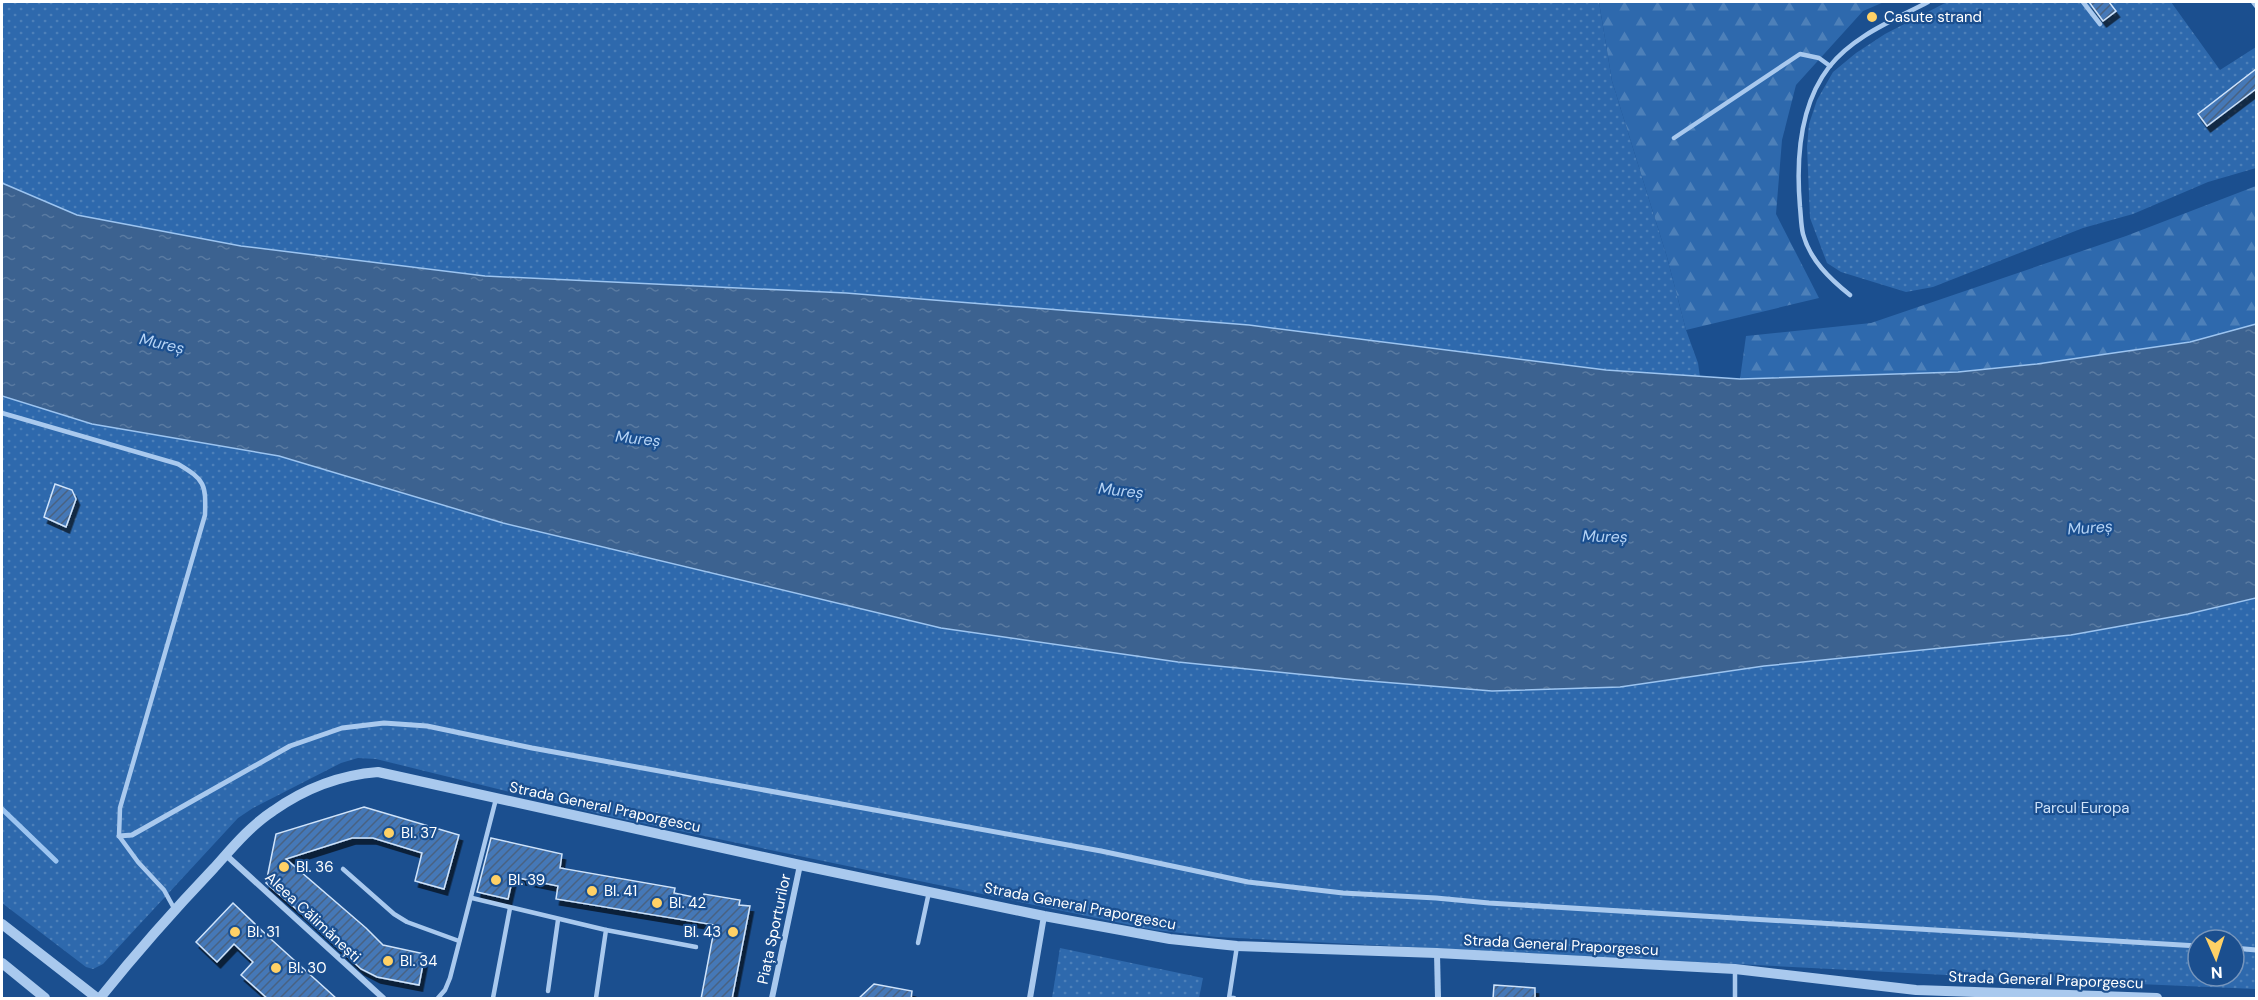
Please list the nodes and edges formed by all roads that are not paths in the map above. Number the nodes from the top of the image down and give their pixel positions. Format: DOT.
graph roads {
  1 [pos="1928,2"];
  2 [pos="2083,2"];
  3 [pos="2253,2"];
  4 [pos="2256,6"];
  5 [pos="2100,24"];
  6 [pos="1830,66"];
  7 [pos="1674,138"];
  8 [pos="1850,295"];
  9 [pos="2,413"];
  10 [pos="496,799"];
  11 [pos="119,836"];
  12 [pos="226,855"];
  13 [pos="800,865"];
  14 [pos="343,869"];
  15 [pos="929,892"];
  16 [pos="472,898"];
  17 [pos="510,908"];
  18 [pos="175,910"];
  19 [pos="1044,916"];
  20 [pos="558,920"];
  21 [pos="2,924"];
  22 [pos="606,930"];
  23 [pos="459,940"];
  24 [pos="918,944"];
  25 [pos="2186,945"];
  26 [pos="696,946"];
  27 [pos="1237,946"];
  28 [pos="1437,953"];
  29 [pos="2,963"];
  30 [pos="1735,969"];
  31 [pos="548,991"];
  32 [pos="1989,996"];
  33 [pos="1229,998"];
  34 [pos="45,999"];
  35 [pos="99,999"];
  36 [pos="383,999"];
  37 [pos="438,999"];
  38 [pos="493,999"];
  39 [pos="596,999"];
  40 [pos="772,999"];
  41 [pos="1030,999"];
  42 [pos="1234,999"];
  43 [pos="1438,999"];
  44 [pos="1735,999"];
  45 [pos="2157,999"];
  1 -- 6 [label="lane"];
  2 -- 5 [label="lane"];
  3 -- 4 [label="lane"];
  6 -- 7 [label="lane"];
  6 -- 8 [label="lane"];
  9 -- 11 [label="lane"];
  10 -- 12 [label="street, Strada General Praporgescu"];
  10 -- 13 [label="street, Strada General Praporgescu"];
  10 -- 16 [label="lane"];
  11 -- 18 [label="lane"];
  11 -- 25 [label="street"];
  12 -- 18 [label="street, Strada General Praporgescu"];
  12 -- 36 [label="street, Aleea Călimănești"];
  13 -- 15 [label="street, Strada General Praporgescu"];
  13 -- 40 [label="street, Piața Sporturilor"];
  14 -- 23 [label="lane"];
  15 -- 19 [label="street, Strada General Praporgescu"];
  15 -- 24 [label="lane"];
  16 -- 17 [label="lane"];
  16 -- 23 [label="lane"];
  17 -- 20 [label="lane"];
  17 -- 38 [label="lane"];
  18 -- 35 [label="street, Strada General Praporgescu"];
  19 -- 27 [label="street, Strada General Praporgescu"];
  19 -- 41 [label="street"];
  20 -- 22 [label="lane"];
  20 -- 31 [label="lane"];
  21 -- 35 [label="street"];
  22 -- 26 [label="lane"];
  22 -- 39 [label="lane"];
  23 -- 37 [label="lane"];
  27 -- 28 [label="street, Strada General Praporgescu"];
  27 -- 33 [label="lane"];
  28 -- 30 [label="street, Strada General Praporgescu"];
  28 -- 43 [label="street"];
  29 -- 34 [label="street"];
  30 -- 32 [label="street, Strada General Praporgescu"];
  30 -- 44 [label="lane"];
  32 -- 45 [label="street, Strada General Praporgescu"];
  33 -- 42 [label="lane"];
}
